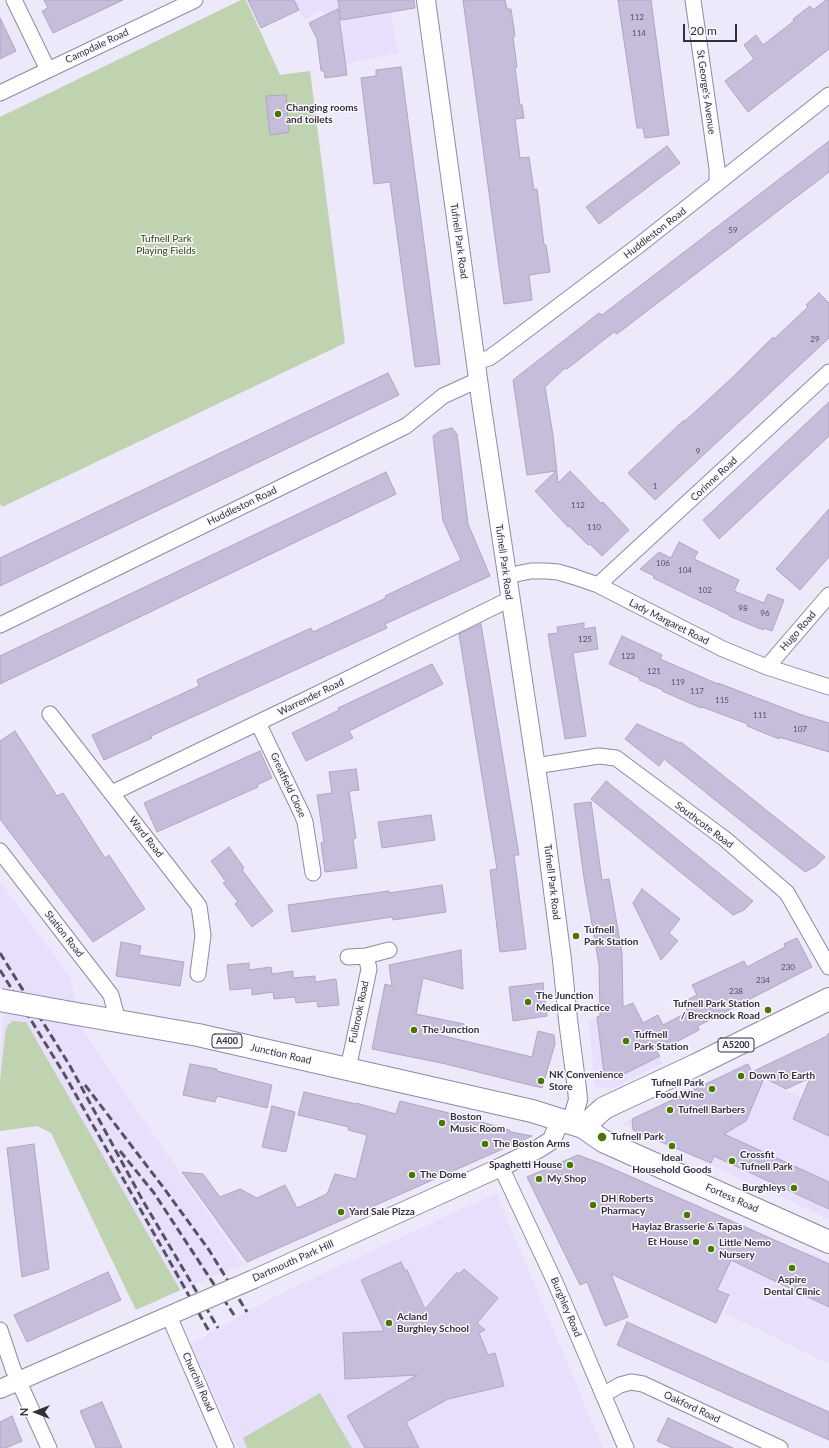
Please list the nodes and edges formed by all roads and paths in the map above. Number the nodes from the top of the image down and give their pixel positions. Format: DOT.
graph roads {
  1 [pos="14,0"];
  2 [pos="195,0"];
  3 [pos="426,0"];
  4 [pos="693,0"];
  5 [pos="48,70"];
  6 [pos="0,93"];
  7 [pos="829,95"];
  8 [pos="717,184"];
  9 [pos="476,362"];
  10 [pos="829,372"];
  11 [pos="478,380"];
  12 [pos="506,576"];
  13 [pos="598,586"];
  14 [pos="829,595"];
  15 [pos="510,599"];
  16 [pos="0,625"];
  17 [pos="767,667"];
  18 [pos="829,687"];
  19 [pos="50,714"];
  20 [pos="258,723"];
  21 [pos="535,766"];
  22 [pos="112,793"];
  23 [pos="0,852"];
  24 [pos="313,873"];
  25 [pos="389,950"];
  26 [pos="366,956"];
  27 [pos="348,957"];
  28 [pos="829,967"];
  29 [pos="198,974"];
  30 [pos="829,999"];
  31 [pos="0,1000"];
  32 [pos="118,1021"];
  33 [pos="348,1069"];
  34 [pos="571,1124"];
  35 [pos="501,1167"];
  36 [pos="829,1242"];
  37 [pos="175,1313"];
  38 [pos="0,1330"];
  39 [pos="18,1381"];
  40 [pos="0,1389"];
  41 [pos="603,1395"];
  42 [pos="49,1448"];
  43 [pos="226,1448"];
  44 [pos="626,1448"];
  45 [pos="780,1448"];
  1 -- 5 [label="street"];
  2 -- 5 [label="street, Campdale Road"];
  3 -- 9 [label="street, Tufnell Park Road"];
  4 -- 8 [label="street, St George's Avenue"];
  5 -- 6 [label="street, Campdale Road"];
  7 -- 8 [label="street, Huddleston Road"];
  8 -- 9 [label="street, Huddleston Road"];
  9 -- 11 [label="street, Tufnell Park Road"];
  10 -- 13 [label="street, Corinne Road"];
  11 -- 12 [label="street, Tufnell Park Road"];
  11 -- 16 [label="street, Huddleston Road"];
  12 -- 13 [label="street, Lady Margaret Road"];
  12 -- 15 [label="street, Tufnell Park Road"];
  13 -- 17 [label="street, Lady Margaret Road"];
  14 -- 17 [label="street, Hugo Road"];
  15 -- 20 [label="street, Warrender Road"];
  15 -- 21 [label="street, Tufnell Park Road"];
  17 -- 18 [label="street, Lady Margaret Road"];
  19 -- 22 [label="street, Ward Road"];
  20 -- 22 [label="street, Warrender Road"];
  20 -- 24 [label="street, Greatfield Close"];
  21 -- 28 [label="street, Southcote Road"];
  21 -- 34 [label="street, Tufnell Park Road"];
  22 -- 29 [label="street, Ward Road"];
  23 -- 32 [label="street, Station Road"];
  25 -- 26 [label="street"];
  26 -- 27 [label="street"];
  26 -- 33 [label="street, Fulbrook Road"];
  30 -- 34 [label="main road, A5200"];
  31 -- 32 [label="main road, Junction Road / A400, bridge"];
  32 -- 33 [label="main road, Junction Road / A400"];
  33 -- 34 [label="main road, Junction Road / A400"];
  34 -- 35 [label="street, Dartmouth Park Hill"];
  34 -- 36 [label="main road, Fortess Road / A400"];
  35 -- 37 [label="street, Dartmouth Park Hill, bridge"];
  35 -- 41 [label="street, Burghley Road"];
  37 -- 39 [label="street, Dartmouth Park Hill"];
  37 -- 43 [label="street, Churchill Road"];
  38 -- 39 [label="street"];
  39 -- 40 [label="street, Dartmouth Park Hill"];
  39 -- 42 [label="street"];
  41 -- 44 [label="street, Burghley Road"];
  41 -- 45 [label="street, Oakford Road"];
}
